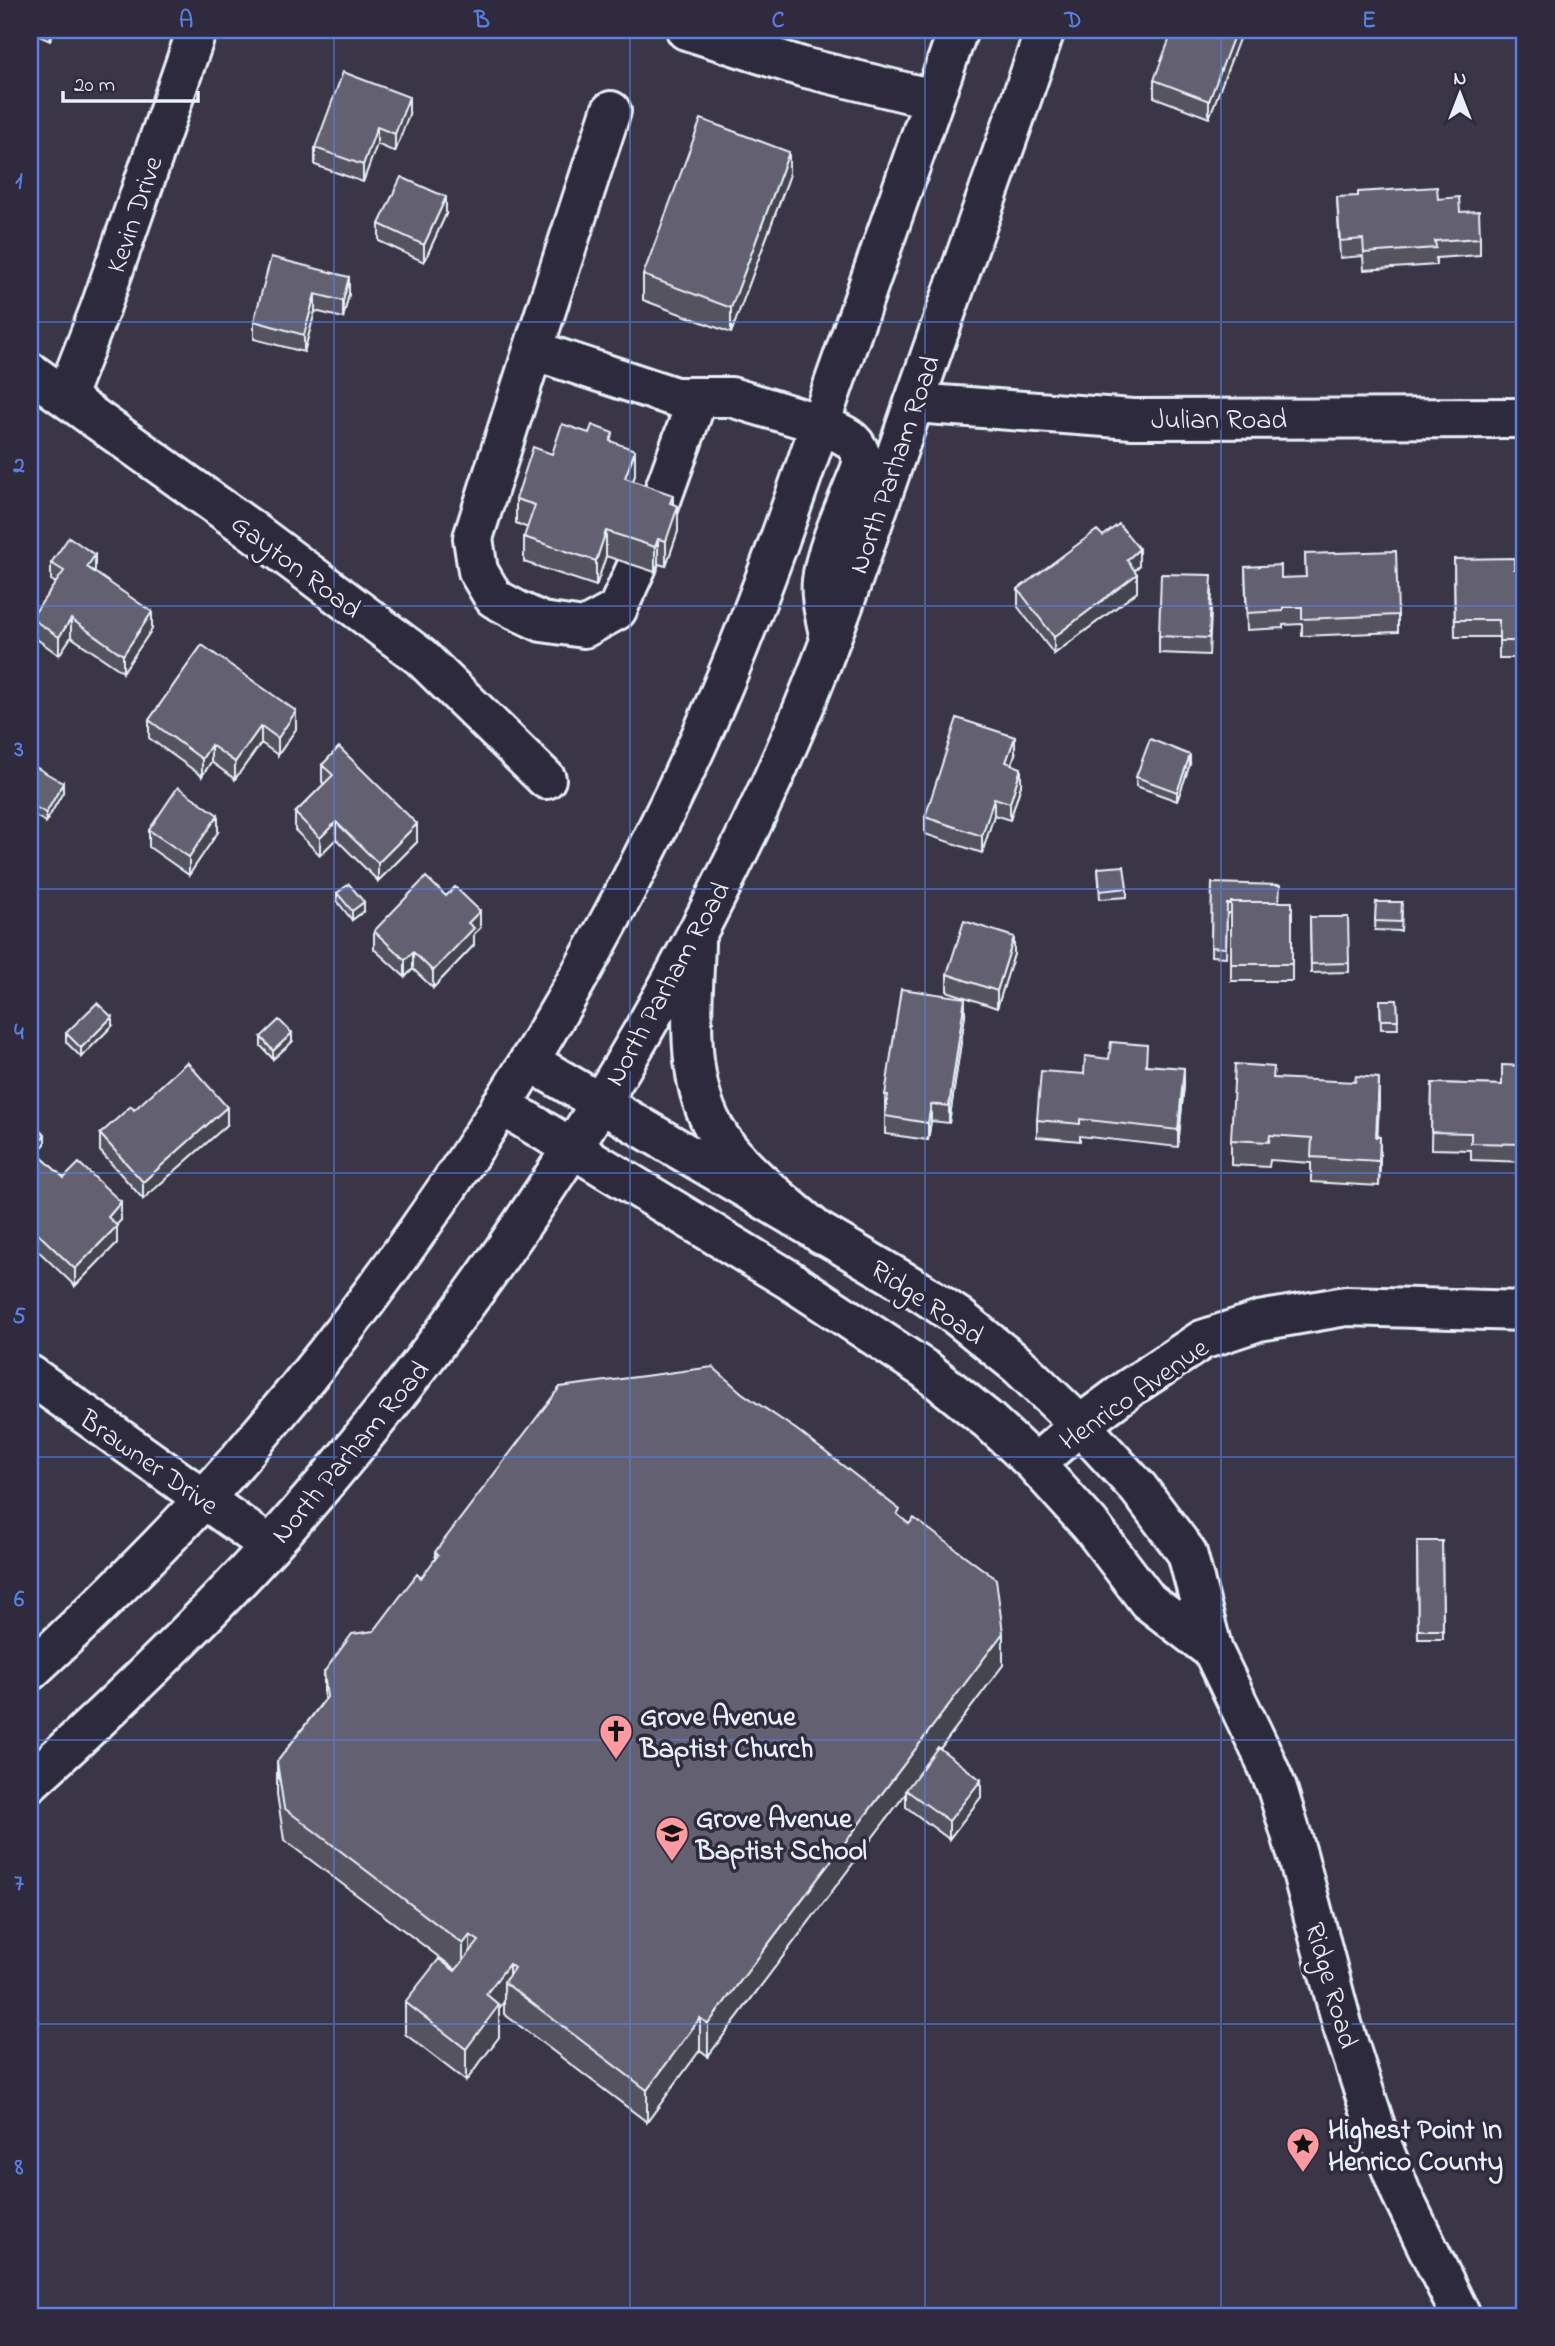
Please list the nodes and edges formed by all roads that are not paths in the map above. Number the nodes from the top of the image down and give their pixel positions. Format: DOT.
graph roads {
  1 [pos="197,30"];
  2 [pos="687,30"];
  3 [pos="958,30"];
  4 [pos="1045,30"];
  5 [pos="933,99"];
  6 [pos="611,111"];
  7 [pos="533,350"];
  8 [pos="30,372"];
  9 [pos="66,396"];
  10 [pos="698,397"];
  11 [pos="914,403"];
  12 [pos="1525,418"];
  13 [pos="820,424"];
  14 [pos="656,514"];
  15 [pos="637,566"];
  16 [pos="830,639"];
  17 [pos="546,779"];
  18 [pos="695,937"];
  19 [pos="529,1061"];
  20 [pos="599,1104"];
  21 [pos="501,1105"];
  22 [pos="572,1147"];
  23 [pos="822,1235"];
  24 [pos="1525,1311"];
  25 [pos="30,1375"];
  26 [pos="1080,1425"];
  27 [pos="1035,1464"];
  28 [pos="204,1499"];
  29 [pos="270,1546"];
  30 [pos="1213,1651"];
  31 [pos="30,1671"];
  32 [pos="30,1782"];
  33 [pos="1461,2316"];
  1 -- 9 [label="main road, Kevin Drive"];
  2 -- 5 [label="main road"];
  3 -- 5 [label="main road"];
  4 -- 11 [label="main road, North Parham Road"];
  5 -- 13 [label="main road"];
  6 -- 7 [label="main road"];
  7 -- 10 [label="main road"];
  7 -- 15 [label="main road"];
  8 -- 9 [label="main road, Gayton Road"];
  9 -- 17 [label="main road, Gayton Road"];
  10 -- 13 [label="main road"];
  10 -- 14 [label="main road"];
  11 -- 12 [label="main road, Julian Road"];
  11 -- 16 [label="main road, North Parham Road"];
  13 -- 16 [label="main road"];
  13 -- 19 [label="main road"];
  16 -- 18 [label="main road, North Parham Road"];
  18 -- 20 [label="main road, North Parham Road"];
  18 -- 23 [label="main road"];
  19 -- 20 [label="main road, Ridge Road"];
  19 -- 21 [label="main road"];
  20 -- 22 [label="main road, North Parham Road"];
  20 -- 23 [label="main road, Ridge Road"];
  21 -- 22 [label="main road, Ridge Road"];
  21 -- 28 [label="main road"];
  22 -- 27 [label="main road, Ridge Road"];
  22 -- 29 [label="main road, North Parham Road"];
  23 -- 26 [label="main road, Ridge Road"];
  24 -- 26 [label="main road, Henrico Avenue"];
  25 -- 28 [label="main road, Brawner Drive"];
  26 -- 27 [label="main road, Henrico Avenue"];
  26 -- 30 [label="main road, Ridge Road"];
  27 -- 30 [label="main road, Ridge Road"];
  28 -- 29 [label="main road, Brawner Drive"];
  28 -- 31 [label="main road"];
  29 -- 32 [label="main road, North Parham Road"];
  30 -- 33 [label="main road, Ridge Road"];
}
